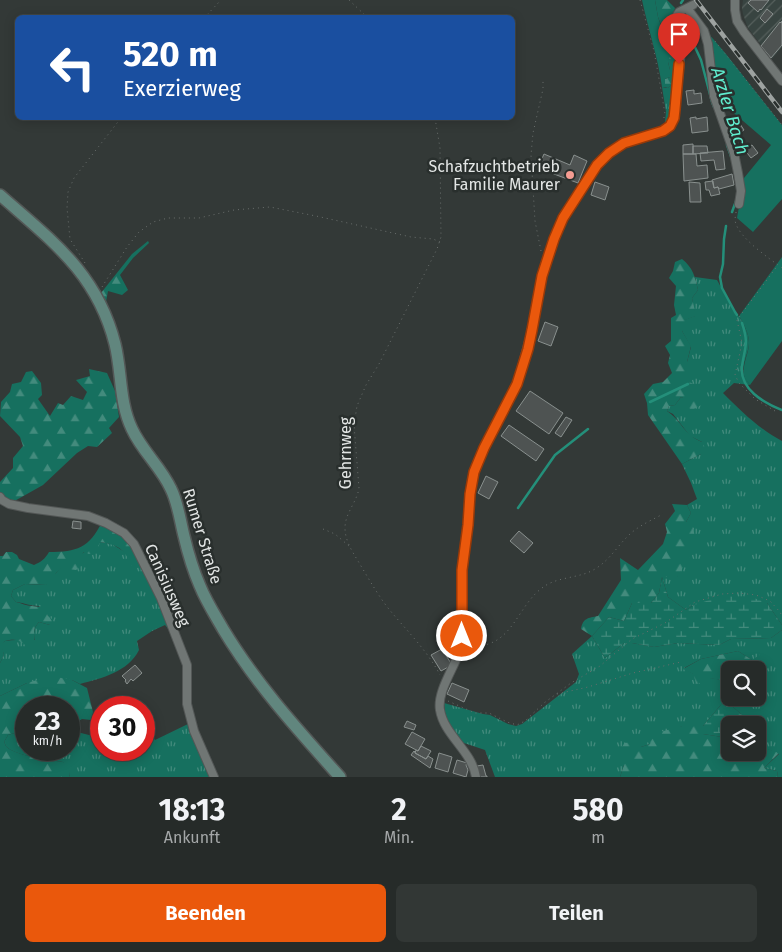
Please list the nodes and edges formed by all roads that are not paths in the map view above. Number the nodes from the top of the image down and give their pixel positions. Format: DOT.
graph roads {
  1 [pos="736,0"];
  2 [pos="782,81"];
  3 [pos="0,195"];
  4 [pos="739,204"];
  5 [pos="0,497"];
  6 [pos="214,777"];
  7 [pos="340,777"];
  8 [pos="476,777"];
  1 -- 2 [label="street"];
  3 -- 7 [label="main road, Rumer Straße"];
  4 -- 8 [label="street"];
  5 -- 6 [label="street, Canisiusweg"];
}
